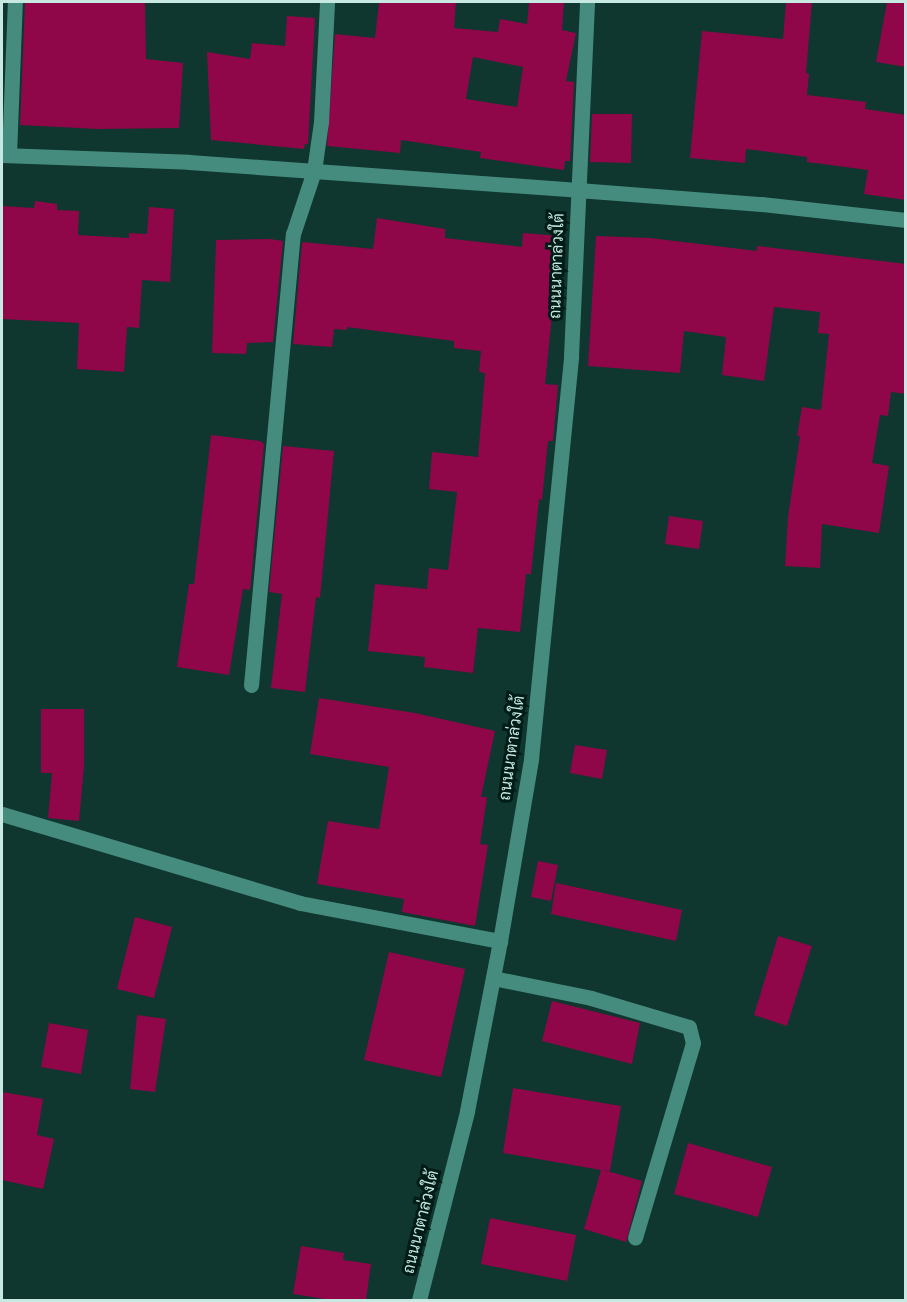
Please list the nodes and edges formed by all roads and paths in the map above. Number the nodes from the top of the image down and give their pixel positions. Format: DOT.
graph roads {
  1 [pos="15,2"];
  2 [pos="327,2"];
  3 [pos="587,2"];
  4 [pos="5,155"];
  5 [pos="314,171"];
  6 [pos="578,190"];
  7 [pos="906,220"];
  8 [pos="251,685"];
  9 [pos="2,814"];
  10 [pos="500,941"];
  11 [pos="493,978"];
  12 [pos="635,1238"];
  13 [pos="419,1300"];
  1 -- 4 [label="street"];
  2 -- 5 [label="street"];
  3 -- 6 [label="street, ถนนนาตาล่วงใต้"];
  4 -- 5 [label="street"];
  5 -- 6 [label="street"];
  5 -- 8 [label="street"];
  6 -- 7 [label="street"];
  6 -- 10 [label="street, ถนนนาตาล่วงใต้"];
  9 -- 10 [label="street"];
  10 -- 11 [label="street, ถนนนาตาล่วงใต้"];
  11 -- 12 [label="street"];
  11 -- 13 [label="street, ถนนนาตาล่วงใต้"];
}
